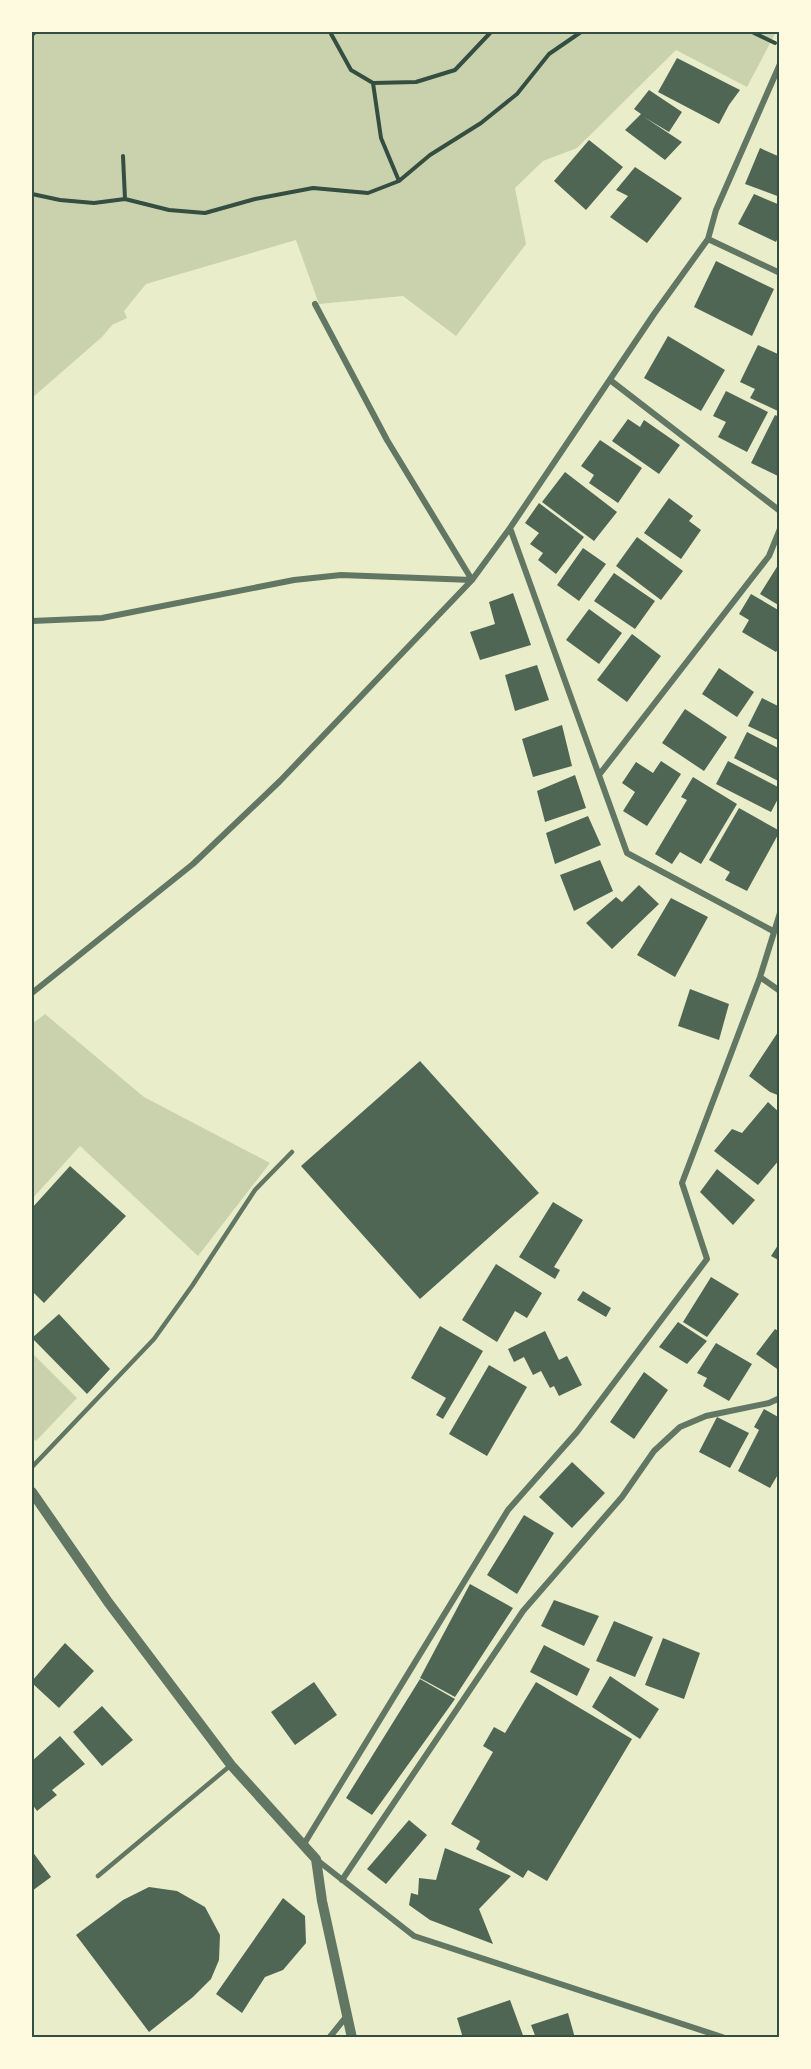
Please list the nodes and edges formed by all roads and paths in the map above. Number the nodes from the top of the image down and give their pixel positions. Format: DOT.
graph roads {
  1 [pos="35,32"];
  2 [pos="330,32"];
  3 [pos="491,32"];
  4 [pos="581,32"];
  5 [pos="752,32"];
  6 [pos="32,35"];
  7 [pos="780,45"];
  8 [pos="780,64"];
  9 [pos="373,83"];
  10 [pos="123,156"];
  11 [pos="399,181"];
  12 [pos="32,194"];
  13 [pos="125,199"];
  14 [pos="708,239"];
  15 [pos="780,273"];
  16 [pos="315,304"];
  17 [pos="610,380"];
  18 [pos="780,511"];
  19 [pos="510,528"];
  20 [pos="780,529"];
  21 [pos="471,579"];
  22 [pos="32,621"];
  23 [pos="599,775"];
  24 [pos="780,913"];
  25 [pos="773,931"];
  26 [pos="760,977"];
  27 [pos="780,991"];
  28 [pos="32,993"];
  29 [pos="292,1152"];
  30 [pos="780,1398"];
  31 [pos="32,1467"];
  32 [pos="32,1492"];
  33 [pos="231,1765"];
  34 [pos="304,1844"];
  35 [pos="316,1859"];
  36 [pos="98,1876"];
  37 [pos="342,1880"];
  38 [pos="346,2017"];
  39 [pos="329,2037"];
  40 [pos="352,2037"];
  41 [pos="725,2037"];
  1 -- 6 [label="path"];
  2 -- 9 [label="path"];
  3 -- 9 [label="path"];
  4 -- 11 [label="path"];
  5 -- 7 [label="path"];
  8 -- 14 [label="street"];
  9 -- 11 [label="path"];
  10 -- 13 [label="path"];
  11 -- 13 [label="path"];
  12 -- 13 [label="path"];
  14 -- 15 [label="street"];
  14 -- 17 [label="street"];
  16 -- 21 [label="street"];
  17 -- 18 [label="street"];
  17 -- 19 [label="street"];
  19 -- 21 [label="street"];
  19 -- 23 [label="street"];
  20 -- 23 [label="street"];
  21 -- 22 [label="street"];
  21 -- 28 [label="street"];
  23 -- 25 [label="street"];
  24 -- 25 [label="street"];
  25 -- 26 [label="street"];
  26 -- 27 [label="street"];
  26 -- 34 [label="street"];
  29 -- 31 [label="lane"];
  30 -- 37 [label="street"];
  32 -- 33 [label="street"];
  33 -- 34 [label="street"];
  33 -- 36 [label="lane"];
  34 -- 35 [label="street"];
  35 -- 37 [label="street"];
  35 -- 38 [label="street"];
  37 -- 41 [label="street"];
  38 -- 39 [label="street"];
  38 -- 40 [label="street"];
}
